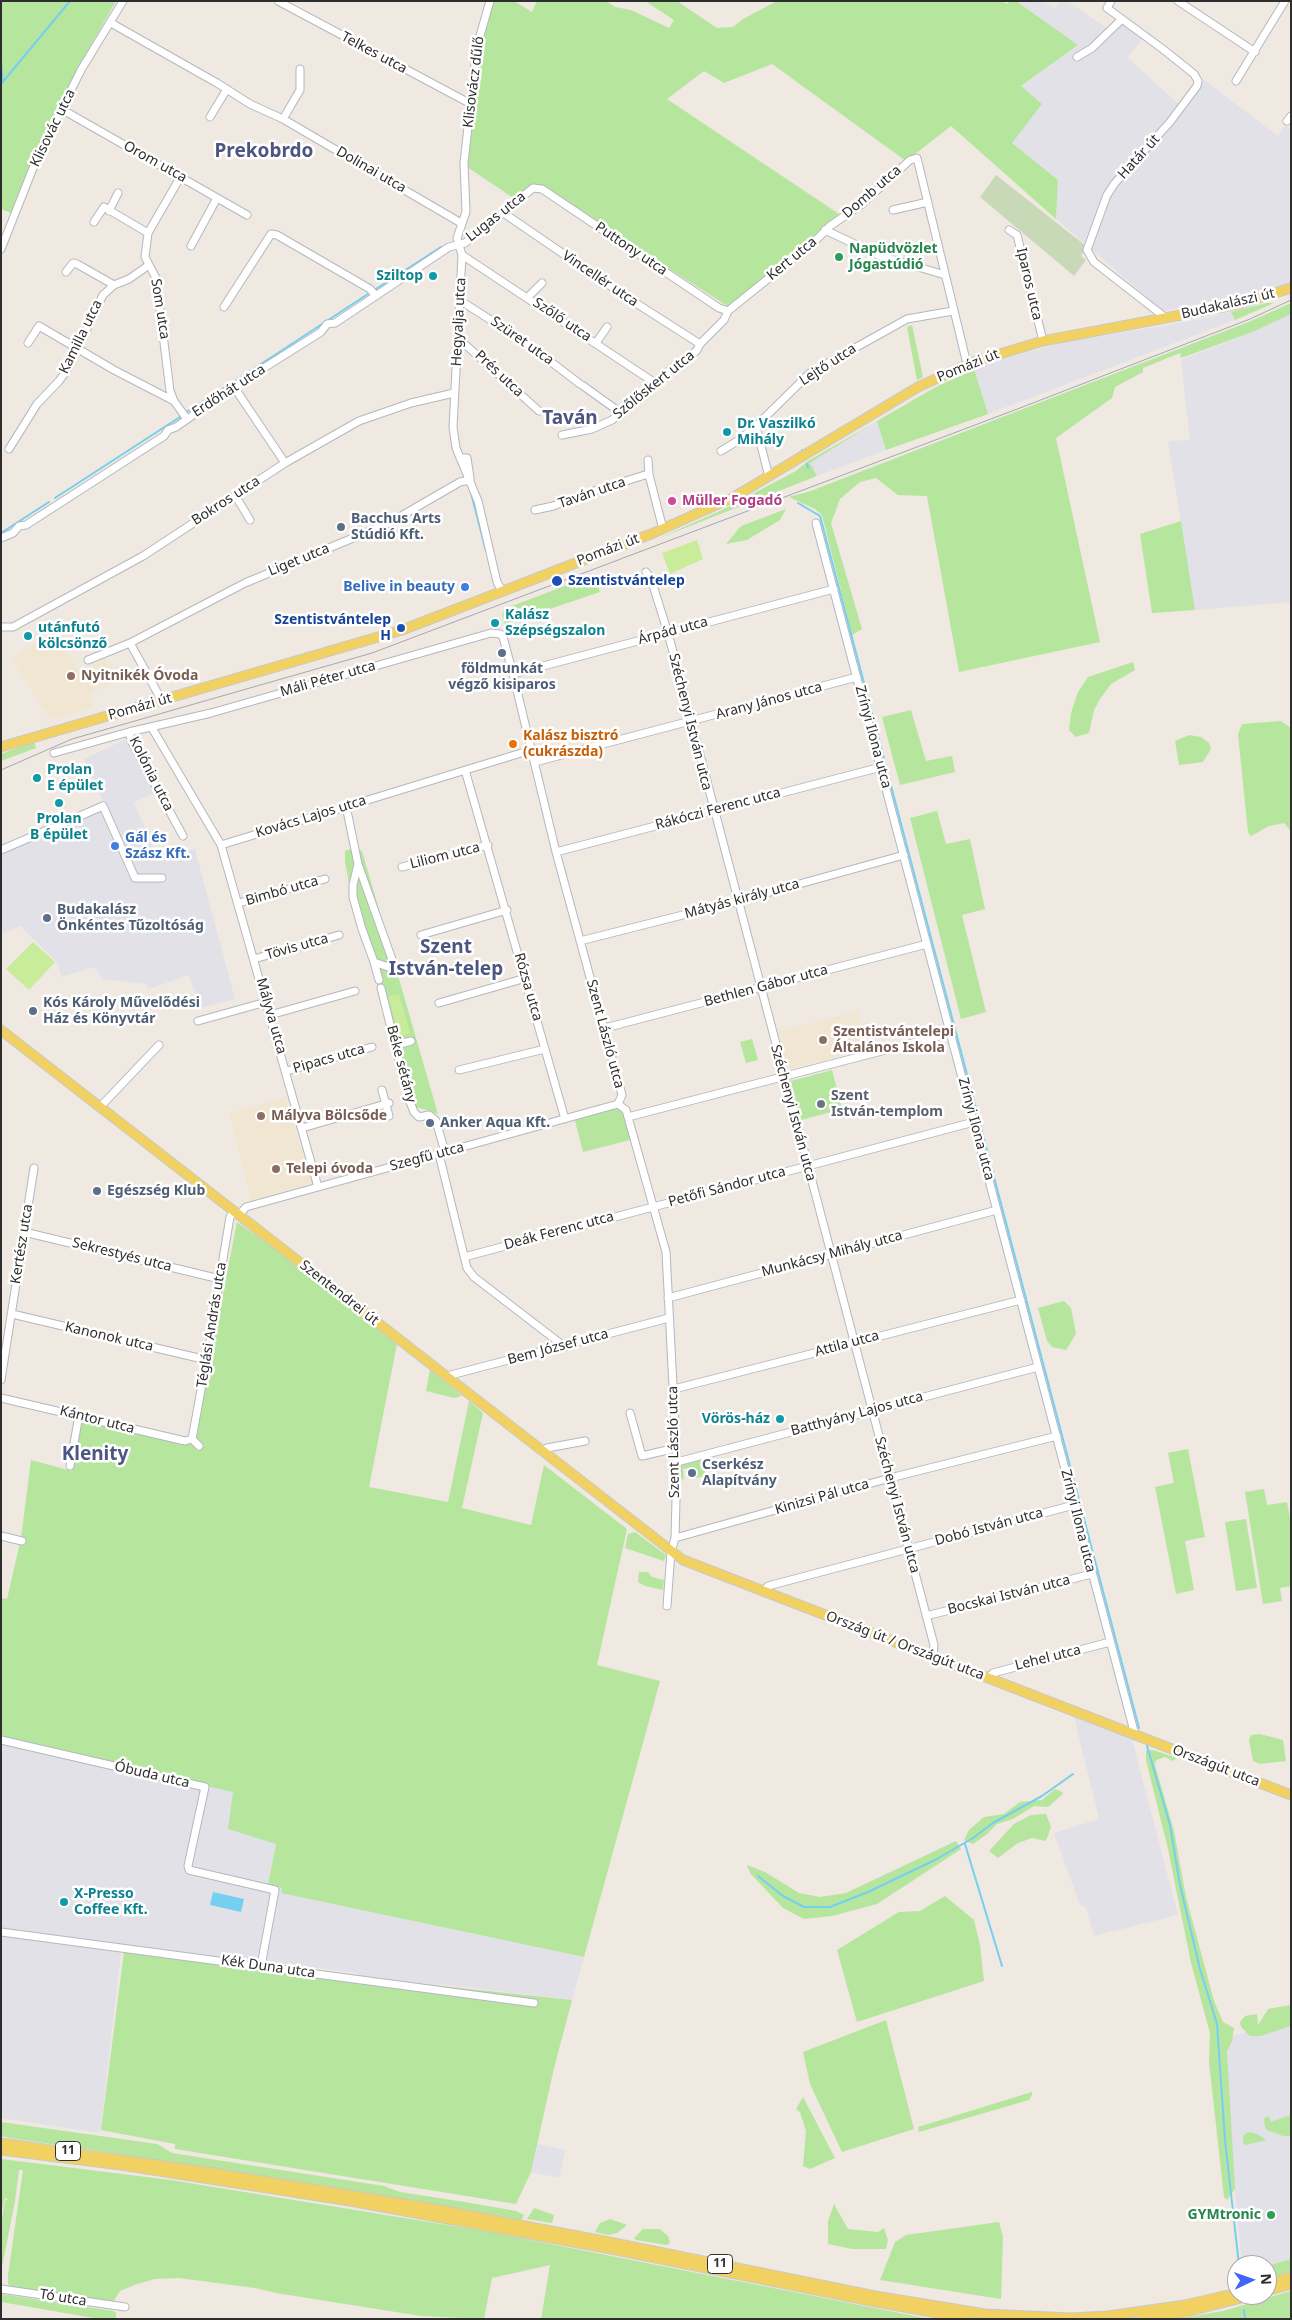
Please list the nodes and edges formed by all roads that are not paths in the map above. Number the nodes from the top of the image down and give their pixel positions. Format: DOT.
graph roads {
  1 [pos="123,1"];
  2 [pos="278,1"];
  3 [pos="490,1"];
  4 [pos="1178,1"];
  5 [pos="1284,1"];
  6 [pos="1109,4"];
  7 [pos="1122,19"];
  8 [pos="111,23"];
  9 [pos="1255,52"];
  10 [pos="1077,58"];
  11 [pos="300,69"];
  12 [pos="1236,81"];
  13 [pos="227,89"];
  14 [pos="471,104"];
  15 [pos="63,110"];
  16 [pos="210,117"];
  17 [pos="283,119"];
  18 [pos="181,176"];
  19 [pos="533,188"];
  20 [pos="118,193"];
  21 [pos="217,198"];
  22 [pos="928,202"];
  23 [pos="893,210"];
  24 [pos="109,211"];
  25 [pos="502,212"];
  26 [pos="247,215"];
  27 [pos="94,222"];
  28 [pos="461,223"];
  29 [pos="825,230"];
  30 [pos="1009,230"];
  31 [pos="148,232"];
  32 [pos="457,243"];
  33 [pos="191,246"];
  34 [pos="1,249"];
  35 [pos="462,255"];
  36 [pos="149,265"];
  37 [pos="66,272"];
  38 [pos="945,275"];
  39 [pos="542,283"];
  40 [pos="114,285"];
  41 [pos="1291,288"];
  42 [pos="376,295"];
  43 [pos="528,298"];
  44 [pos="462,301"];
  45 [pos="224,307"];
  46 [pos="728,311"];
  47 [pos="953,311"];
  48 [pos="1166,318"];
  49 [pos="607,327"];
  50 [pos="459,339"];
  51 [pos="1043,341"];
  52 [pos="28,342"];
  53 [pos="596,344"];
  54 [pos="700,344"];
  55 [pos="77,348"];
  56 [pos="967,364"];
  57 [pos="655,383"];
  58 [pos="170,387"];
  59 [pos="234,387"];
  60 [pos="454,393"];
  61 [pos="160,394"];
  62 [pos="174,402"];
  63 [pos="539,411"];
  64 [pos="621,413"];
  65 [pos="187,418"];
  66 [pos="756,426"];
  67 [pos="562,435"];
  68 [pos="9,449"];
  69 [pos="721,451"];
  70 [pos="648,460"];
  71 [pos="285,463"];
  72 [pos="649,475"];
  73 [pos="770,477"];
  74 [pos="470,480"];
  75 [pos="235,495"];
  76 [pos="535,510"];
  77 [pos="250,520"];
  78 [pos="816,523"];
  79 [pos="663,528"];
  80 [pos="1,538"];
  81 [pos="646,572"];
  82 [pos="834,589"];
  83 [pos="502,591"];
  84 [pos="4,628"];
  85 [pos="668,633"];
  86 [pos="1,634"];
  87 [pos="503,637"];
  88 [pos="130,643"];
  89 [pos="88,660"];
  90 [pos="513,674"];
  91 [pos="857,677"];
  92 [pos="162,701"];
  93 [pos="690,722"];
  94 [pos="152,728"];
  95 [pos="129,732"];
  96 [pos="1,747"];
  97 [pos="531,750"];
  98 [pos="54,753"];
  99 [pos="535,762"];
  100 [pos="881,767"];
  101 [pos="465,770"];
  102 [pos="346,806"];
  103 [pos="713,810"];
  104 [pos="183,836"];
  105 [pos="221,845"];
  106 [pos="488,846"];
  107 [pos="1,850"];
  108 [pos="556,852"];
  109 [pos="904,855"];
  110 [pos="358,864"];
  111 [pos="402,867"];
  112 [pos="162,878"];
  113 [pos="325,879"];
  114 [pos="738,901"];
  115 [pos="239,903"];
  116 [pos="506,910"];
  117 [pos="339,935"];
  118 [pos="421,935"];
  119 [pos="580,941"];
  120 [pos="927,944"];
  121 [pos="254,960"];
  122 [pos="374,962"];
  123 [pos="526,978"];
  124 [pos="379,980"];
  125 [pos="761,987"];
  126 [pos="381,988"];
  127 [pos="355,991"];
  128 [pos="266,1002"];
  129 [pos="439,1003"];
  130 [pos="270,1015"];
  131 [pos="198,1021"];
  132 [pos="605,1028"];
  133 [pos="3,1030"];
  134 [pos="951,1033"];
  135 [pos="410,1041"];
  136 [pos="159,1045"];
  137 [pos="396,1045"];
  138 [pos="372,1047"];
  139 [pos="545,1049"];
  140 [pos="460,1070"];
  141 [pos="286,1071"];
  142 [pos="784,1077"];
  143 [pos="382,1090"];
  144 [pos="387,1103"];
  145 [pos="618,1104"];
  146 [pos="101,1106"];
  147 [pos="389,1116"];
  148 [pos="628,1117"];
  149 [pos="564,1119"];
  150 [pos="974,1122"];
  151 [pos="302,1128"];
  152 [pos="442,1153"];
  153 [pos="807,1165"];
  154 [pos="34,1168"];
  155 [pos="318,1187"];
  156 [pos="654,1206"];
  157 [pos="997,1210"];
  158 [pos="237,1213"];
  159 [pos="24,1232"];
  160 [pos="830,1254"];
  161 [pos="464,1256"];
  162 [pos="220,1279"];
  163 [pos="668,1298"];
  164 [pos="1021,1300"];
  165 [pos="12,1314"];
  166 [pos="669,1318"];
  167 [pos="853,1343"];
  168 [pos="565,1347"];
  169 [pos="207,1360"];
  170 [pos="1038,1367"];
  171 [pos="447,1376"];
  172 [pos="1,1380"];
  173 [pos="674,1389"];
  174 [pos="1,1398"];
  175 [pos="871,1410"];
  176 [pos="630,1413"];
  177 [pos="79,1415"];
  178 [pos="1057,1436"];
  179 [pos="192,1439"];
  180 [pos="585,1440"];
  181 [pos="199,1446"];
  182 [pos="676,1448"];
  183 [pos="543,1451"];
  184 [pos="677,1462"];
  185 [pos="70,1466"];
  186 [pos="890,1478"];
  187 [pos="1074,1505"];
  188 [pos="1,1536"];
  189 [pos="675,1538"];
  190 [pos="22,1541"];
  191 [pos="908,1548"];
  192 [pos="671,1552"];
  193 [pos="1092,1574"];
  194 [pos="763,1592"];
  195 [pos="667,1606"];
  196 [pos="926,1616"];
  197 [pos="1110,1642"];
  198 [pos="933,1656"];
  199 [pos="988,1678"];
  200 [pos="1138,1736"];
  201 [pos="1,1740"];
  202 [pos="1291,1795"];
  203 [pos="1,1932"];
  204 [pos="261,1966"];
  205 [pos="534,2003"];
  206 [pos="2,2146"];
  207 [pos="1291,2277"];
  208 [pos="1277,2281"];
  209 [pos="1291,2284"];
  210 [pos="1277,2288"];
  211 [pos="1,2289"];
  212 [pos="1227,2295"];
  213 [pos="1227,2302"];
  214 [pos="125,2307"];
  215 [pos="969,2319"];
  216 [pos="1144,2319"];
  1 -- 8 [label="street, Klisovác utca"];
  2 -- 14 [label="street, Telkes utca"];
  3 -- 14 [label="street, Klisovácz dűlő"];
  4 -- 9 [label="street"];
  5 -- 9 [label="street"];
  6 -- 7 [label="street, Határ út"];
  7 -- 10 [label="street"];
  7 -- 48 [label="street, Határ út"];
  8 -- 13 [label="street, Dolinai utca"];
  8 -- 15 [label="street, Klisovác utca"];
  9 -- 12 [label="street"];
  11 -- 17 [label="street"];
  13 -- 16 [label="street"];
  13 -- 17 [label="street, Dolinai utca"];
  14 -- 28 [label="street, Klisovácz dűlő"];
  15 -- 18 [label="street, Orom utca"];
  15 -- 34 [label="street, Klisovác utca"];
  17 -- 28 [label="street, Dolinai utca"];
  18 -- 21 [label="street, Orom utca"];
  18 -- 31 [label="street, Som utca"];
  19 -- 25 [label="street, Lugas utca"];
  19 -- 46 [label="street, Puttony utca"];
  20 -- 24 [label="street"];
  21 -- 26 [label="street, Orom utca"];
  21 -- 33 [label="street"];
  22 -- 23 [label="street"];
  22 -- 29 [label="street, Domb utca"];
  22 -- 38 [label="street, Domb utca"];
  24 -- 27 [label="street"];
  24 -- 31 [label="street"];
  25 -- 32 [label="street, Lugas utca"];
  25 -- 54 [label="street, Vincellér utca"];
  28 -- 32 [label="street"];
  29 -- 38 [label="street, Kert utca"];
  29 -- 46 [label="street, Kert utca"];
  30 -- 51 [label="street, Iparos utca"];
  31 -- 36 [label="street, Som utca"];
  32 -- 35 [label="street, Hegyalja utca"];
  32 -- 42 [label="street, Erdőhát utca"];
  35 -- 43 [label="street, Szőlő utca"];
  35 -- 44 [label="street, Hegyalja utca"];
  36 -- 40 [label="street, Kamilla utca"];
  36 -- 58 [label="street, Som utca"];
  37 -- 40 [label="street"];
  38 -- 47 [label="street, Domb utca"];
  39 -- 43 [label="street, Szőlő utca"];
  40 -- 55 [label="street, Kamilla utca"];
  41 -- 48 [label="main road, Budakalászi út"];
  42 -- 45 [label="street"];
  42 -- 59 [label="street, Erdőhát utca"];
  43 -- 53 [label="street, Szőlő utca"];
  44 -- 50 [label="street, Hegyalja utca"];
  44 -- 64 [label="street, Szüret utca"];
  46 -- 54 [label="street, Szőlőskert utca"];
  47 -- 56 [label="street, Domb utca"];
  47 -- 66 [label="street, Lejtő utca"];
  48 -- 51 [label="main road, Pomázi út"];
  49 -- 53 [label="street, Szőlő utca"];
  50 -- 60 [label="street, Hegyalja utca"];
  50 -- 63 [label="street, Prés utca"];
  51 -- 56 [label="main road, Pomázi út"];
  52 -- 55 [label="street"];
  53 -- 57 [label="street, Szőlő utca"];
  54 -- 57 [label="street, Szőlőskert utca"];
  55 -- 61 [label="street"];
  55 -- 68 [label="street, Kamilla utca"];
  56 -- 73 [label="main road, Pomázi út"];
  57 -- 64 [label="street, Szőlőskert utca"];
  58 -- 61 [label="street"];
  58 -- 62 [label="street, Som utca"];
  59 -- 65 [label="street, Erdőhát utca"];
  59 -- 71 [label="street"];
  60 -- 71 [label="street, Bokros utca"];
  60 -- 74 [label="street, Hegyalja utca"];
  61 -- 62 [label="street"];
  62 -- 65 [label="street, Som utca"];
  64 -- 67 [label="street, Szőlőskert utca"];
  65 -- 80 [label="street, Erdőhát utca"];
  66 -- 69 [label="street, Lejtő utca"];
  66 -- 73 [label="street"];
  70 -- 72 [label="street"];
  71 -- 75 [label="street, Bokros utca"];
  72 -- 76 [label="street, Taván utca"];
  72 -- 79 [label="street"];
  73 -- 79 [label="main road, Pomázi út"];
  74 -- 83 [label="street, Hegyalja utca"];
  74 -- 88 [label="street, Liget utca"];
  75 -- 77 [label="street"];
  75 -- 84 [label="street, Bokros utca"];
  78 -- 82 [label="street, Zrínyi Ilona utca"];
  79 -- 83 [label="main road, Pomázi út"];
  81 -- 85 [label="street, Széchenyi István utca"];
  82 -- 85 [label="street, Árpád utca"];
  82 -- 91 [label="street, Zrínyi Ilona utca"];
  83 -- 92 [label="main road, Pomázi út"];
  84 -- 86 [label="street"];
  85 -- 90 [label="street, Árpád utca"];
  85 -- 93 [label="street, Széchenyi István utca"];
  87 -- 90 [label="street, Szent László utca"];
  87 -- 94 [label="street, Máli Péter utca"];
  88 -- 89 [label="street, Liget utca"];
  88 -- 92 [label="street"];
  90 -- 97 [label="street, Szent László utca"];
  91 -- 93 [label="street, Arany János utca"];
  91 -- 100 [label="street, Zrínyi Ilona utca"];
  92 -- 96 [label="main road, Pomázi út"];
  93 -- 99 [label="street, Arany János utca"];
  93 -- 103 [label="street, Széchenyi István utca"];
  94 -- 95 [label="street, Kolónia utca"];
  94 -- 105 [label="street"];
  95 -- 98 [label="street"];
  95 -- 104 [label="street, Kolónia utca"];
  97 -- 99 [label="street, Szent László utca"];
  97 -- 101 [label="street, Kovács Lajos utca"];
  99 -- 108 [label="street, Szent László utca"];
  100 -- 103 [label="street, Rákóczi Ferenc utca"];
  100 -- 109 [label="street, Zrínyi Ilona utca"];
  101 -- 102 [label="street, Kovács Lajos utca"];
  101 -- 106 [label="street, Rózsa utca"];
  102 -- 105 [label="street, Kovács Lajos utca"];
  102 -- 110 [label="street"];
  103 -- 108 [label="street, Rákóczi Ferenc utca"];
  103 -- 114 [label="street, Széchenyi István utca"];
  105 -- 115 [label="street, Mályva utca"];
  106 -- 111 [label="street, Liliom utca"];
  106 -- 116 [label="street, Rózsa utca"];
  107 -- 112 [label="street"];
  108 -- 119 [label="street, Szent László utca"];
  109 -- 114 [label="street, Mátyás király utca"];
  109 -- 120 [label="street, Zrínyi Ilona utca"];
  110 -- 122 [label="street"];
  110 -- 122 [label="street"];
  113 -- 115 [label="street, Bimbó utca"];
  114 -- 119 [label="street, Mátyás király utca"];
  114 -- 125 [label="street, Széchenyi István utca"];
  115 -- 121 [label="street, Mályva utca"];
  116 -- 118 [label="street"];
  116 -- 123 [label="street, Rózsa utca"];
  117 -- 121 [label="street, Tövis utca"];
  119 -- 132 [label="street, Szent László utca"];
  120 -- 125 [label="street, Bethlen Gábor utca"];
  120 -- 134 [label="street, Zrínyi Ilona utca"];
  121 -- 128 [label="street, Mályva utca"];
  122 -- 124 [label="street"];
  123 -- 129 [label="street"];
  123 -- 139 [label="street, Rózsa utca"];
  125 -- 132 [label="street, Bethlen Gábor utca"];
  125 -- 142 [label="street, Széchenyi István utca"];
  126 -- 137 [label="street, Béke sétány"];
  127 -- 130 [label="street"];
  128 -- 130 [label="street, Mályva utca"];
  128 -- 131 [label="street"];
  130 -- 141 [label="street, Mályva utca"];
  132 -- 145 [label="street, Szent László utca"];
  133 -- 146 [label="main road, Szentendrei út"];
  134 -- 142 [label="street"];
  134 -- 150 [label="street, Zrínyi Ilona utca"];
  135 -- 137 [label="street"];
  136 -- 146 [label="street"];
  137 -- 152 [label="street, Béke sétány"];
  138 -- 141 [label="street, Pipacs utca"];
  139 -- 140 [label="street"];
  139 -- 149 [label="street, Rózsa utca"];
  141 -- 151 [label="street, Mályva utca"];
  142 -- 148 [label="street"];
  142 -- 153 [label="street, Széchenyi István utca"];
  143 -- 144 [label="street"];
  144 -- 147 [label="street"];
  144 -- 151 [label="street"];
  145 -- 148 [label="street, Szent László utca"];
  145 -- 149 [label="street, Szegfű utca"];
  146 -- 158 [label="main road, Szentendrei út"];
  148 -- 156 [label="street, Szent László utca"];
  149 -- 152 [label="street, Szegfű utca"];
  150 -- 153 [label="street, Petőfi Sándor utca"];
  150 -- 157 [label="street, Zrínyi Ilona utca"];
  151 -- 155 [label="street, Mályva utca"];
  152 -- 155 [label="street, Szegfű utca"];
  152 -- 161 [label="street"];
  153 -- 156 [label="street, Petőfi Sándor utca"];
  153 -- 160 [label="street, Széchenyi István utca"];
  154 -- 159 [label="street, Kertész utca"];
  155 -- 158 [label="street, Szegfű utca"];
  156 -- 161 [label="street, Deák Ferenc utca"];
  156 -- 163 [label="street, Szent László utca"];
  157 -- 160 [label="street, Munkácsy Mihály utca"];
  157 -- 164 [label="street, Zrínyi Ilona utca"];
  158 -- 162 [label="street, Téglási András utca"];
  158 -- 171 [label="main road, Szentendrei út"];
  159 -- 162 [label="street, Sekrestyés utca"];
  159 -- 165 [label="street, Kertész utca"];
  160 -- 163 [label="street, Munkácsy Mihály utca"];
  160 -- 167 [label="street, Széchenyi István utca"];
  161 -- 168 [label="street"];
  162 -- 169 [label="street, Téglási András utca"];
  163 -- 166 [label="street, Szent László utca"];
  164 -- 167 [label="street, Attila utca"];
  164 -- 170 [label="street, Zrínyi Ilona utca"];
  165 -- 169 [label="street, Kanonok utca"];
  165 -- 172 [label="street, Kertész utca"];
  166 -- 168 [label="street, Bem József utca"];
  166 -- 173 [label="street, Szent László utca"];
  167 -- 173 [label="street, Attila utca"];
  167 -- 175 [label="street, Széchenyi István utca"];
  168 -- 171 [label="street, Bem József utca"];
  169 -- 179 [label="street, Téglási András utca"];
  170 -- 175 [label="street, Batthyány Lajos utca"];
  170 -- 178 [label="street, Zrínyi Ilona utca"];
  171 -- 183 [label="main road, Szentendrei út"];
  173 -- 182 [label="street, Szent László utca"];
  174 -- 177 [label="street, Kántor utca"];
  175 -- 184 [label="street, Batthyány Lajos utca"];
  175 -- 186 [label="street, Széchenyi István utca"];
  176 -- 182 [label="street"];
  177 -- 179 [label="street, Kántor utca"];
  177 -- 185 [label="street"];
  178 -- 186 [label="street, Kinizsi Pál utca"];
  178 -- 187 [label="street, Zrínyi Ilona utca"];
  179 -- 181 [label="street"];
  180 -- 183 [label="street"];
  182 -- 184 [label="street, Szent László utca"];
  183 -- 192 [label="main road, Szentendrei út"];
  184 -- 189 [label="street, Szent László utca"];
  186 -- 189 [label="street, Kinizsi Pál utca"];
  186 -- 191 [label="street, Széchenyi István utca"];
  187 -- 191 [label="street, Dobó István utca"];
  187 -- 193 [label="street, Zrínyi Ilona utca"];
  188 -- 190 [label="street"];
  189 -- 192 [label="street, Szent László utca"];
  191 -- 194 [label="street, Dobó István utca"];
  191 -- 196 [label="street, Széchenyi István utca"];
  192 -- 194 [label="main road, Ország út / Országút utca"];
  192 -- 195 [label="street, Szent László utca"];
  193 -- 196 [label="street, Bocskai István utca"];
  193 -- 197 [label="street, Zrínyi Ilona utca"];
  194 -- 198 [label="main road, Ország út / Országút utca"];
  196 -- 198 [label="street, Széchenyi István utca"];
  197 -- 199 [label="street, Lehel utca"];
  197 -- 200 [label="street, Zrínyi Ilona utca"];
  198 -- 199 [label="main road, Ország út / Országút utca"];
  199 -- 200 [label="main road, Ország út / Országút utca"];
  200 -- 202 [label="main road, Országút utca"];
  201 -- 204 [label="street, Óbuda utca"];
  203 -- 204 [label="street, Kék Duna utca"];
  204 -- 205 [label="street, Kék Duna utca"];
  206 -- 212 [label="main road, 11"];
  206 -- 215 [label="main road, 11"];
  207 -- 208 [label="main road"];
  209 -- 210 [label="main road"];
  211 -- 214 [label="street, Tó utca"];
  213 -- 216 [label="main road"];
}
